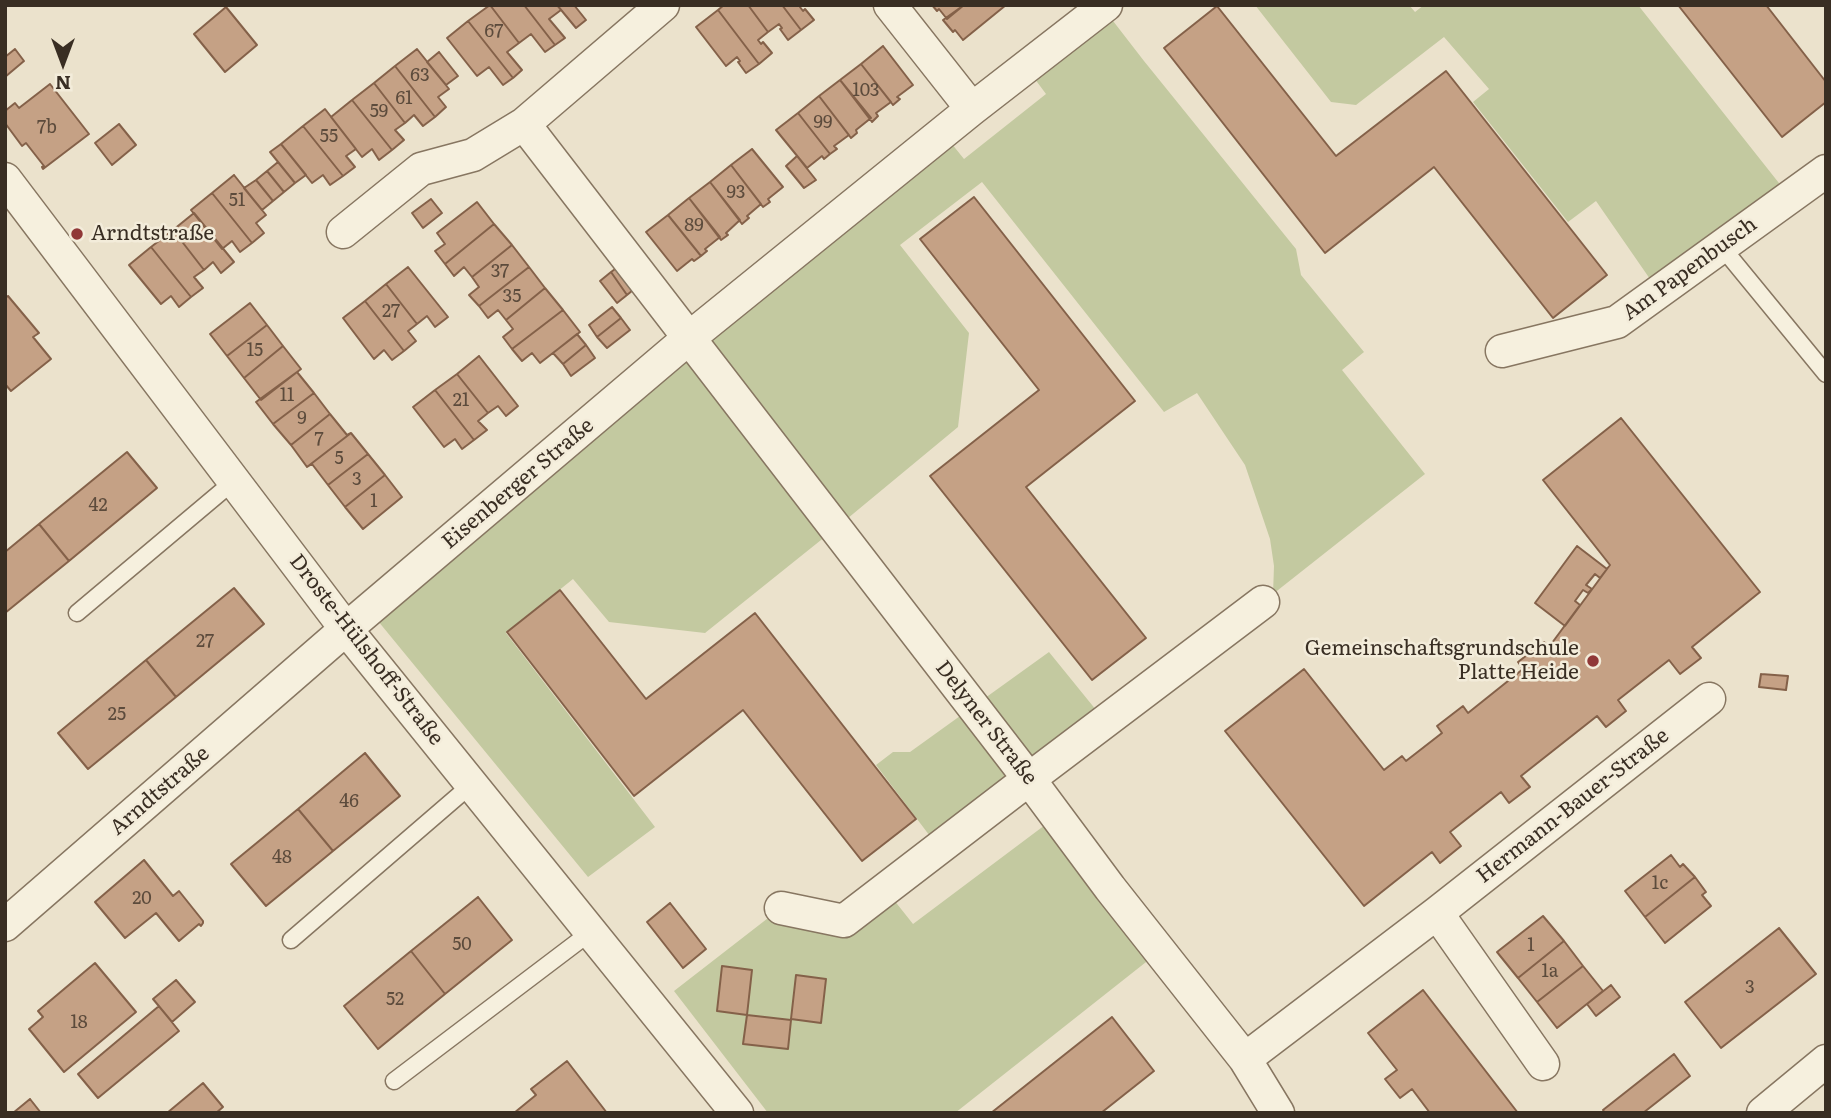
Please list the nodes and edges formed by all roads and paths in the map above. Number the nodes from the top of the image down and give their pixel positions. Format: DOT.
graph roads {
  1 [pos="663,5"];
  2 [pos="890,5"];
  3 [pos="1107,5"];
  4 [pos="972,109"];
  5 [pos="524,124"];
  6 [pos="1826,171"];
  7 [pos="5,179"];
  8 [pos="343,232"];
  9 [pos="1721,246"];
  10 [pos="689,338"];
  11 [pos="1502,351"];
  12 [pos="1826,374"];
  13 [pos="234,481"];
  14 [pos="1263,602"];
  15 [pos="77,613"];
  16 [pos="346,629"];
  17 [pos="1709,699"];
  18 [pos="1029,779"];
  19 [pos="472,784"];
  20 [pos="781,908"];
  21 [pos="1437,913"];
  22 [pos="5,925"];
  23 [pos="592,931"];
  24 [pos="291,940"];
  25 [pos="1245,1059"];
  26 [pos="1826,1061"];
  27 [pos="1543,1064"];
  28 [pos="394,1081"];
  29 [pos="737,1113"];
  30 [pos="1278,1113"];
  31 [pos="1763,1113"];
  1 -- 5 [label="street"];
  2 -- 4 [label="street"];
  3 -- 4 [label="street, Eisenberger Straße"];
  4 -- 10 [label="street, Eisenberger Straße"];
  5 -- 8 [label="street"];
  5 -- 10 [label="street"];
  6 -- 9 [label="street, Am Papenbusch"];
  7 -- 13 [label="street, Droste-Hülshoff-Straße"];
  9 -- 11 [label="street, Am Papenbusch"];
  9 -- 12 [label="lane"];
  10 -- 16 [label="street, Eisenberger Straße"];
  10 -- 18 [label="street, Delyner Straße"];
  13 -- 15 [label="lane"];
  13 -- 16 [label="street, Droste-Hülshoff-Straße"];
  14 -- 18 [label="street"];
  16 -- 19 [label="street, Droste-Hülshoff-Straße"];
  16 -- 22 [label="street, Arndtstraße"];
  17 -- 21 [label="street, Hermann-Bauer-Straße"];
  18 -- 20 [label="street"];
  18 -- 25 [label="street, Delyner Straße"];
  19 -- 23 [label="street, Droste-Hülshoff-Straße"];
  19 -- 24 [label="lane"];
  21 -- 25 [label="street, Hermann-Bauer-Straße"];
  21 -- 27 [label="street"];
  23 -- 28 [label="lane"];
  23 -- 29 [label="street, Droste-Hülshoff-Straße"];
  25 -- 30 [label="street, Delyner Straße"];
  26 -- 31 [label="street"];
}
